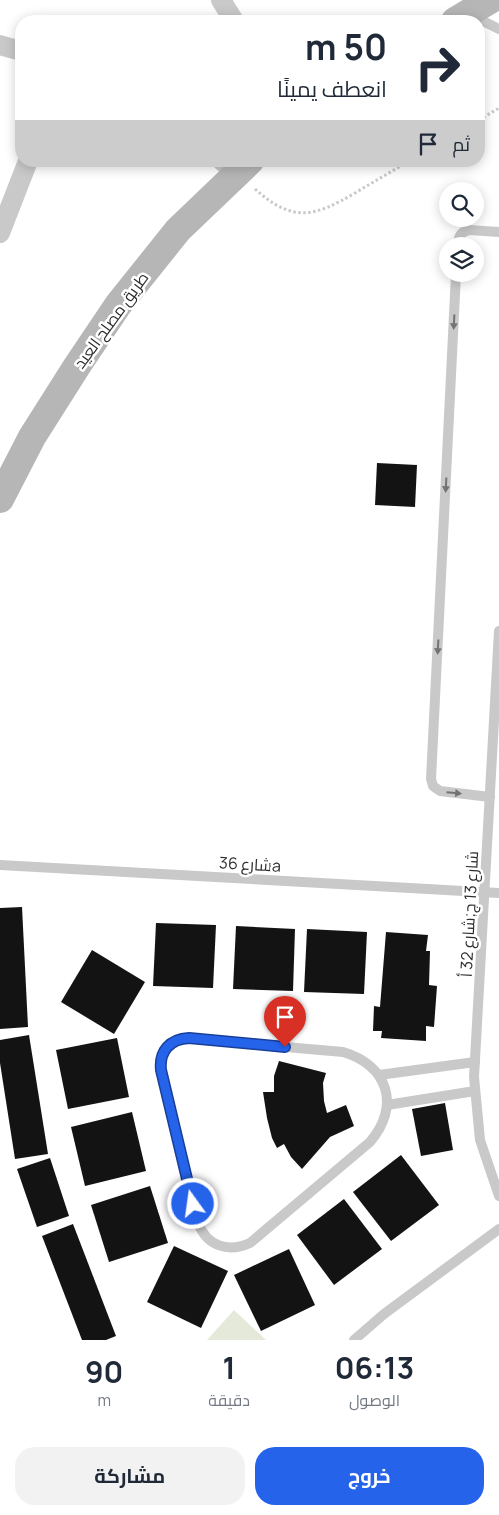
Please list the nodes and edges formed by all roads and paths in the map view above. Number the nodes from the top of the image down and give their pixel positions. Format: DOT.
graph roads {
  1 [pos="221,0"];
  2 [pos="230,15"];
  3 [pos="485,20"];
  4 [pos="499,28"];
  5 [pos="0,45"];
  6 [pos="15,49"];
  7 [pos="499,108"];
  8 [pos="485,116"];
  9 [pos="26,167"];
  10 [pos="234,167"];
  11 [pos="238,167"];
  12 [pos="399,167"];
  13 [pos="499,232"];
  14 [pos="0,233"];
  15 [pos="459,237"];
  16 [pos="456,282"];
  17 [pos="0,499"];
  18 [pos="499,631"];
  19 [pos="490,797"];
  20 [pos="0,865"];
  21 [pos="485,893"];
  22 [pos="499,893"];
  23 [pos="475,1062"];
  24 [pos="379,1075"];
  25 [pos="475,1091"];
  26 [pos="387,1105"];
  27 [pos="499,1196"];
  28 [pos="499,1229"];
  29 [pos="354,1340"];
  1 -- 2 [label="street"];
  3 -- 4 [label="lane"];
  5 -- 6 [label="street"];
  7 -- 8 [label="path"];
  9 -- 14 [label="street"];
  10 -- 17 [label="street, طريق مصلح العيد"];
  11 -- 12 [label="path"];
  13 -- 15 [label="lane"];
  16 -- 19 [label="lane, one-way"];
  18 -- 19 [label="lane, شارع 13 ج;شارع 32 أ"];
  19 -- 21 [label="lane, شارع 13 ج;شارع 32 أ"];
  20 -- 21 [label="lane, شارع 36a"];
  21 -- 22 [label="lane, شارع 36a"];
  21 -- 23 [label="lane, شارع 13 ج;شارع 32 أ"];
  23 -- 24 [label="lane"];
  23 -- 25 [label="lane, شارع 13 ج;شارع 32 أ"];
  24 -- 26 [label="lane"];
  24 -- 26 [label="lane"];
  25 -- 26 [label="lane"];
  25 -- 27 [label="lane, شارع 13 ج;شارع 32 أ"];
  28 -- 29 [label="lane"];
}
